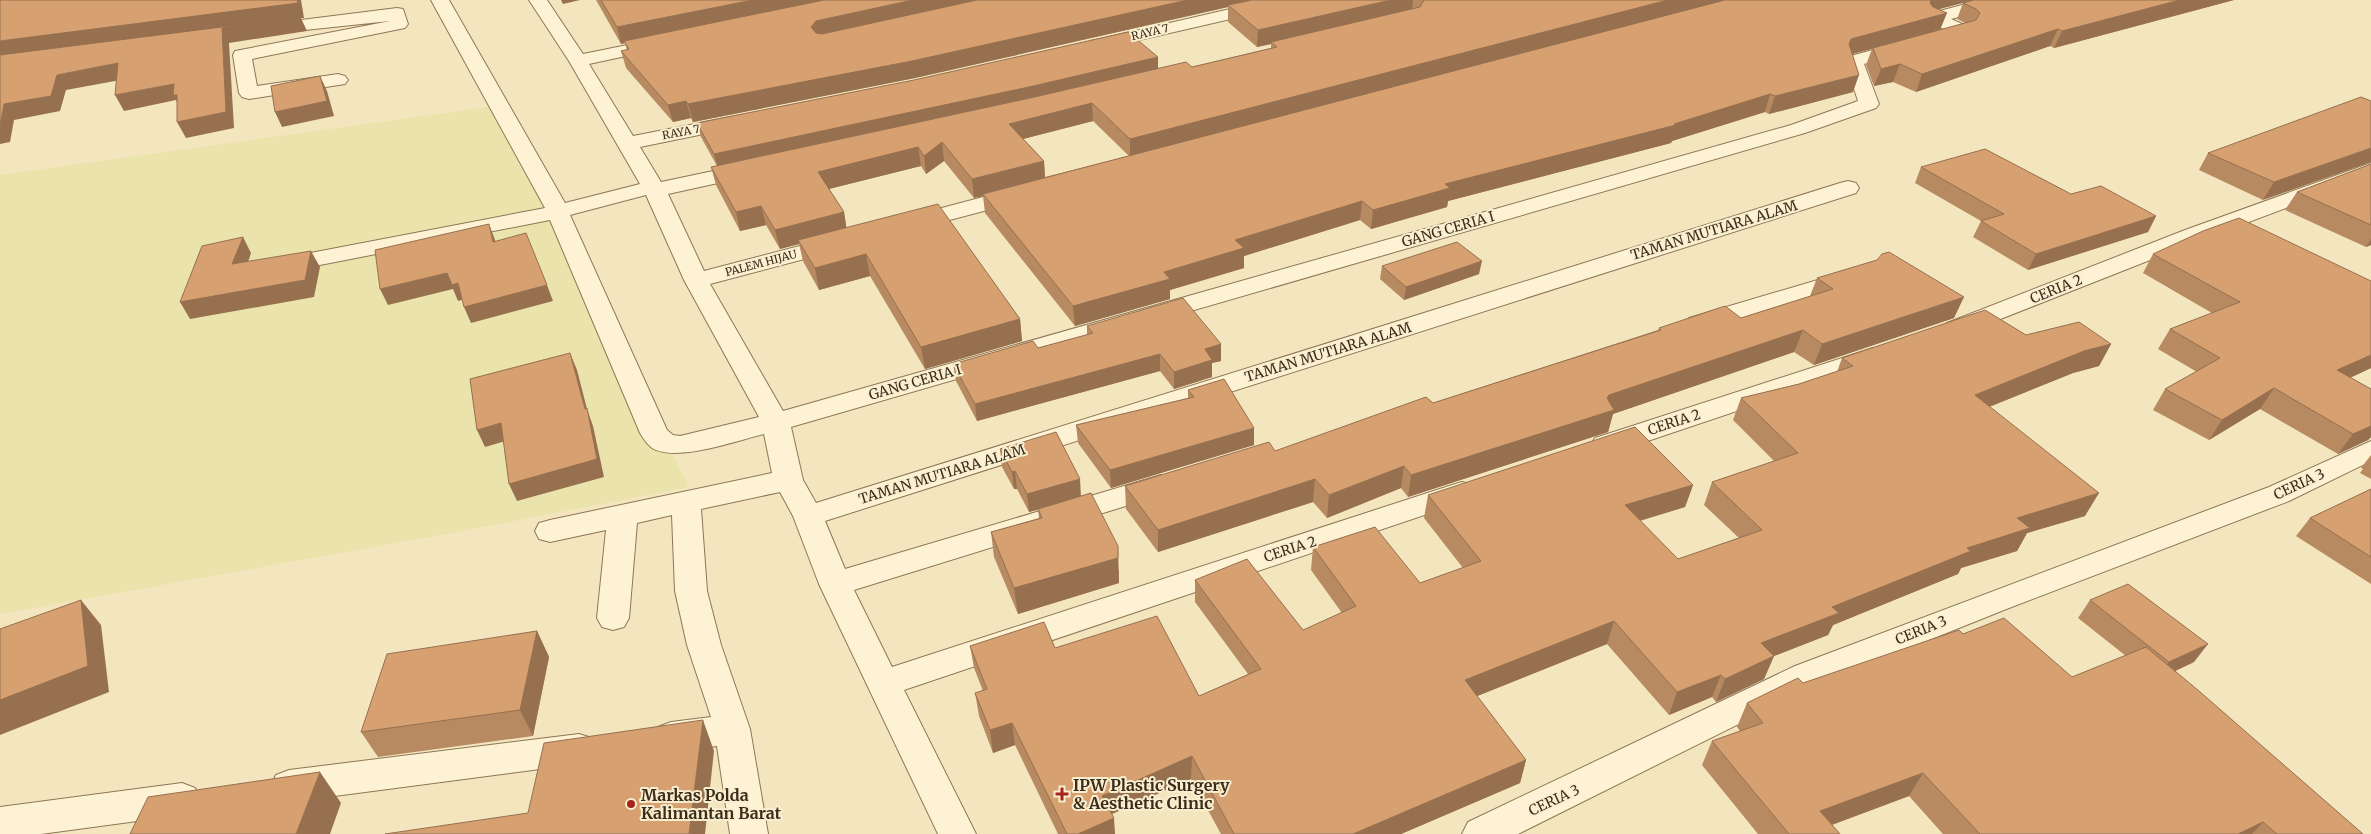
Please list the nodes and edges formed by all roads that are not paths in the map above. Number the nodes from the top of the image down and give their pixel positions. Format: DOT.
graph roads {
  1 [pos="440,0"];
  2 [pos="538,0"];
  3 [pos="1292,0"];
  4 [pos="2001,0"];
  5 [pos="396,12"];
  6 [pos="245,32"];
  7 [pos="676,40"];
  8 [pos="1080,49"];
  9 [pos="578,61"];
  10 [pos="338,80"];
  11 [pos="752,118"];
  12 [pos="627,143"];
  13 [pos="771,165"];
  14 [pos="2371,170"];
  15 [pos="1044,188"];
  16 [pos="1848,188"];
  17 [pos="648,190"];
  18 [pos="566,209"];
  19 [pos="890,229"];
  20 [pos="861,237"];
  21 [pos="265,269"];
  22 [pos="1860,274"];
  23 [pos="696,280"];
  24 [pos="1670,331"];
  25 [pos="1934,336"];
  26 [pos="1896,349"];
  27 [pos="776,422"];
  28 [pos="2371,450"];
  29 [pos="1584,452"];
  30 [pos="1186,478"];
  31 [pos="788,480"];
  32 [pos="1490,483"];
  33 [pos="686,502"];
  34 [pos="808,516"];
  35 [pos="622,517"];
  36 [pos="550,532"];
  37 [pos="835,584"];
  38 [pos="612,618"];
  39 [pos="885,683"];
  40 [pos="732,729"];
  41 [pos="257,790"];
  42 [pos="218,795"];
  43 [pos="0,823"];
  44 [pos="749,834"];
  45 [pos="957,834"];
  46 [pos="1481,834"];
  1 -- 18 [label="street"];
  2 -- 9 [label="street"];
  3 -- 8 [label="street, RAYA 7"];
  4 -- 27 [label="street, GANG CERIA I"];
  5 -- 6 [label="street"];
  5 -- 10 [label="street"];
  7 -- 9 [label="street"];
  9 -- 12 [label="street"];
  11 -- 12 [label="street, RAYA 7"];
  12 -- 17 [label="street"];
  13 -- 17 [label="street"];
  14 -- 25 [label="street, CERIA 2"];
  15 -- 19 [label="street"];
  16 -- 34 [label="street, TAMAN MUTIARA ALAM"];
  17 -- 18 [label="street"];
  17 -- 23 [label="street"];
  18 -- 21 [label="street"];
  18 -- 27 [label="street"];
  20 -- 23 [label="street, PALEM HIJAU"];
  22 -- 24 [label="street"];
  23 -- 27 [label="street"];
  26 -- 29 [label="street, CERIA 2"];
  27 -- 31 [label="street"];
  28 -- 46 [label="street, CERIA 3"];
  30 -- 37 [label="street"];
  31 -- 33 [label="street"];
  31 -- 34 [label="street"];
  32 -- 39 [label="street, CERIA 2"];
  33 -- 35 [label="street"];
  33 -- 40 [label="street"];
  34 -- 37 [label="street"];
  35 -- 36 [label="street"];
  35 -- 38 [label="street"];
  37 -- 39 [label="street"];
  39 -- 45 [label="street"];
  40 -- 41 [label="street"];
  40 -- 44 [label="street"];
  42 -- 43 [label="street"];
}
